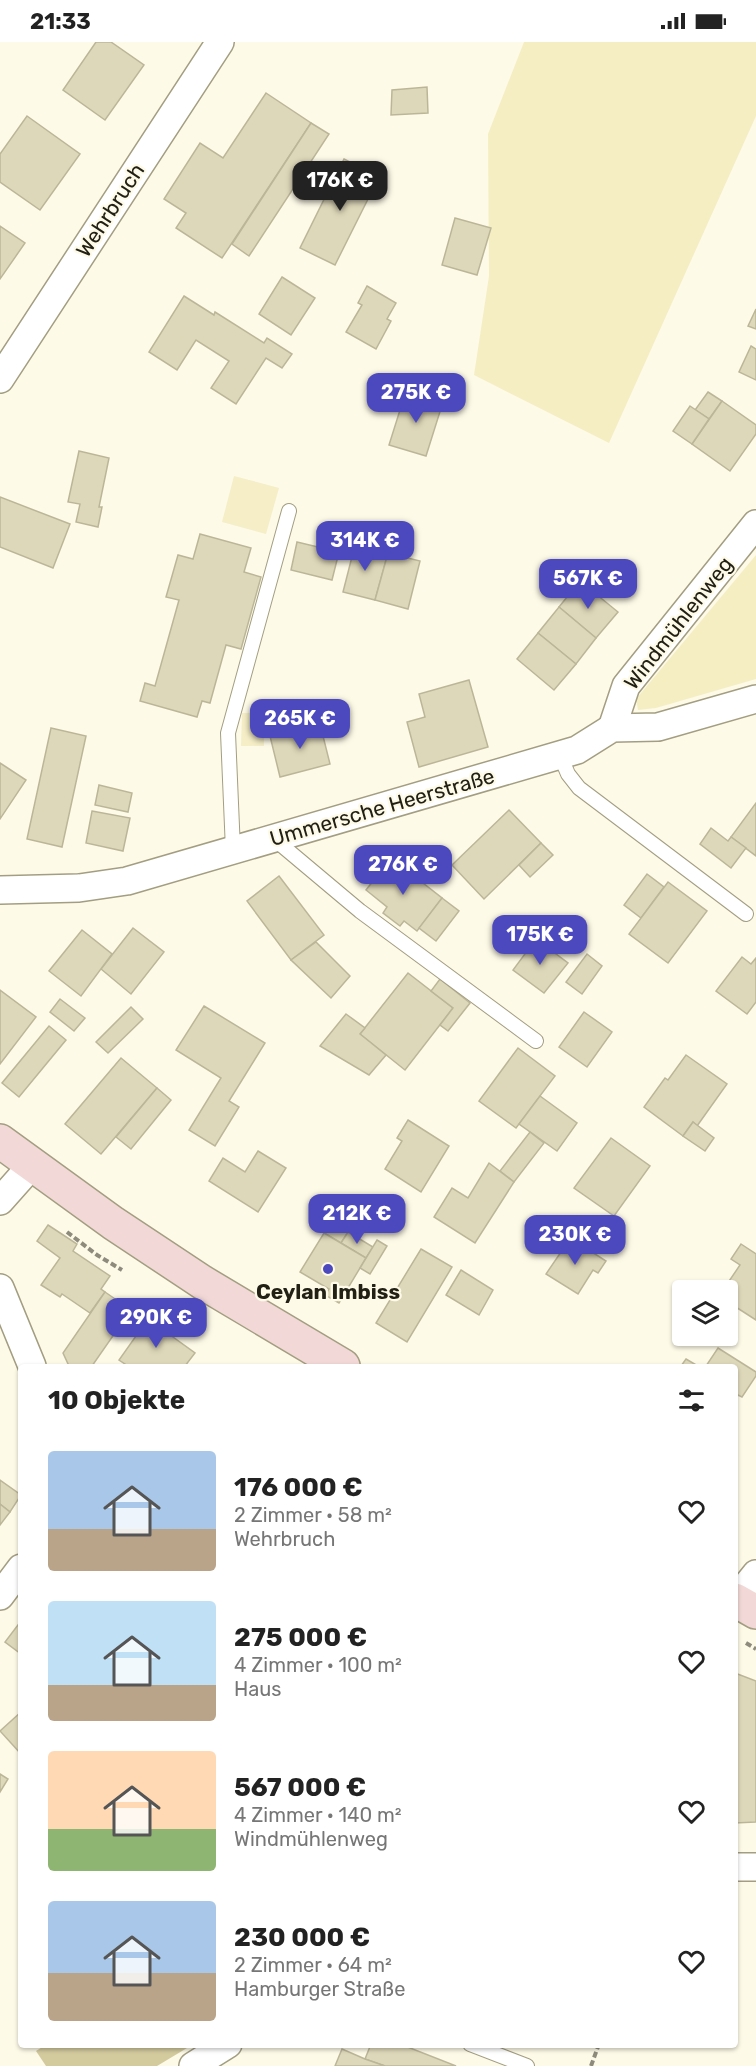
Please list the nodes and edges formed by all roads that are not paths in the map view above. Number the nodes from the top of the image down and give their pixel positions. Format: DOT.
graph roads {
  1 [pos="220,42"];
  2 [pos="0,379"];
  3 [pos="290,511"];
  4 [pos="756,524"];
  5 [pos="756,699"];
  6 [pos="612,728"];
  7 [pos="560,755"];
  8 [pos="273,838"];
  9 [pos="233,850"];
  10 [pos="0,890"];
  11 [pos="746,914"];
  12 [pos="536,1041"];
  13 [pos="0,1141"];
  14 [pos="32,1165"];
  15 [pos="0,1201"];
  16 [pos="0,1288"];
  17 [pos="31,1364"];
  18 [pos="332,1364"];
  19 [pos="18,1572"];
  20 [pos="756,1574"];
  21 [pos="0,1596"];
  22 [pos="738,1596"];
  23 [pos="738,1602"];
  24 [pos="756,1612"];
  25 [pos="756,1867"];
  26 [pos="738,1868"];
  27 [pos="222,2048"];
  28 [pos="480,2048"];
  29 [pos="193,2066"];
  30 [pos="527,2066"];
  1 -- 2 [label="street, Wehrbruch"];
  3 -- 9 [label="lane"];
  4 -- 6 [label="street, Windmühlenweg"];
  5 -- 6 [label="street"];
  6 -- 7 [label="street, Ummersche Heerstraße"];
  7 -- 8 [label="street, Ummersche Heerstraße"];
  7 -- 11 [label="lane"];
  8 -- 9 [label="street, Ummersche Heerstraße"];
  8 -- 12 [label="lane"];
  9 -- 10 [label="street, Ummersche Heerstraße"];
  13 -- 14 [label="street"];
  14 -- 15 [label="street"];
  14 -- 18 [label="street"];
  16 -- 17 [label="street"];
  19 -- 21 [label="street"];
  20 -- 22 [label="street"];
  23 -- 24 [label="street"];
  25 -- 26 [label="street"];
  27 -- 29 [label="street"];
  28 -- 30 [label="lane"];
}
